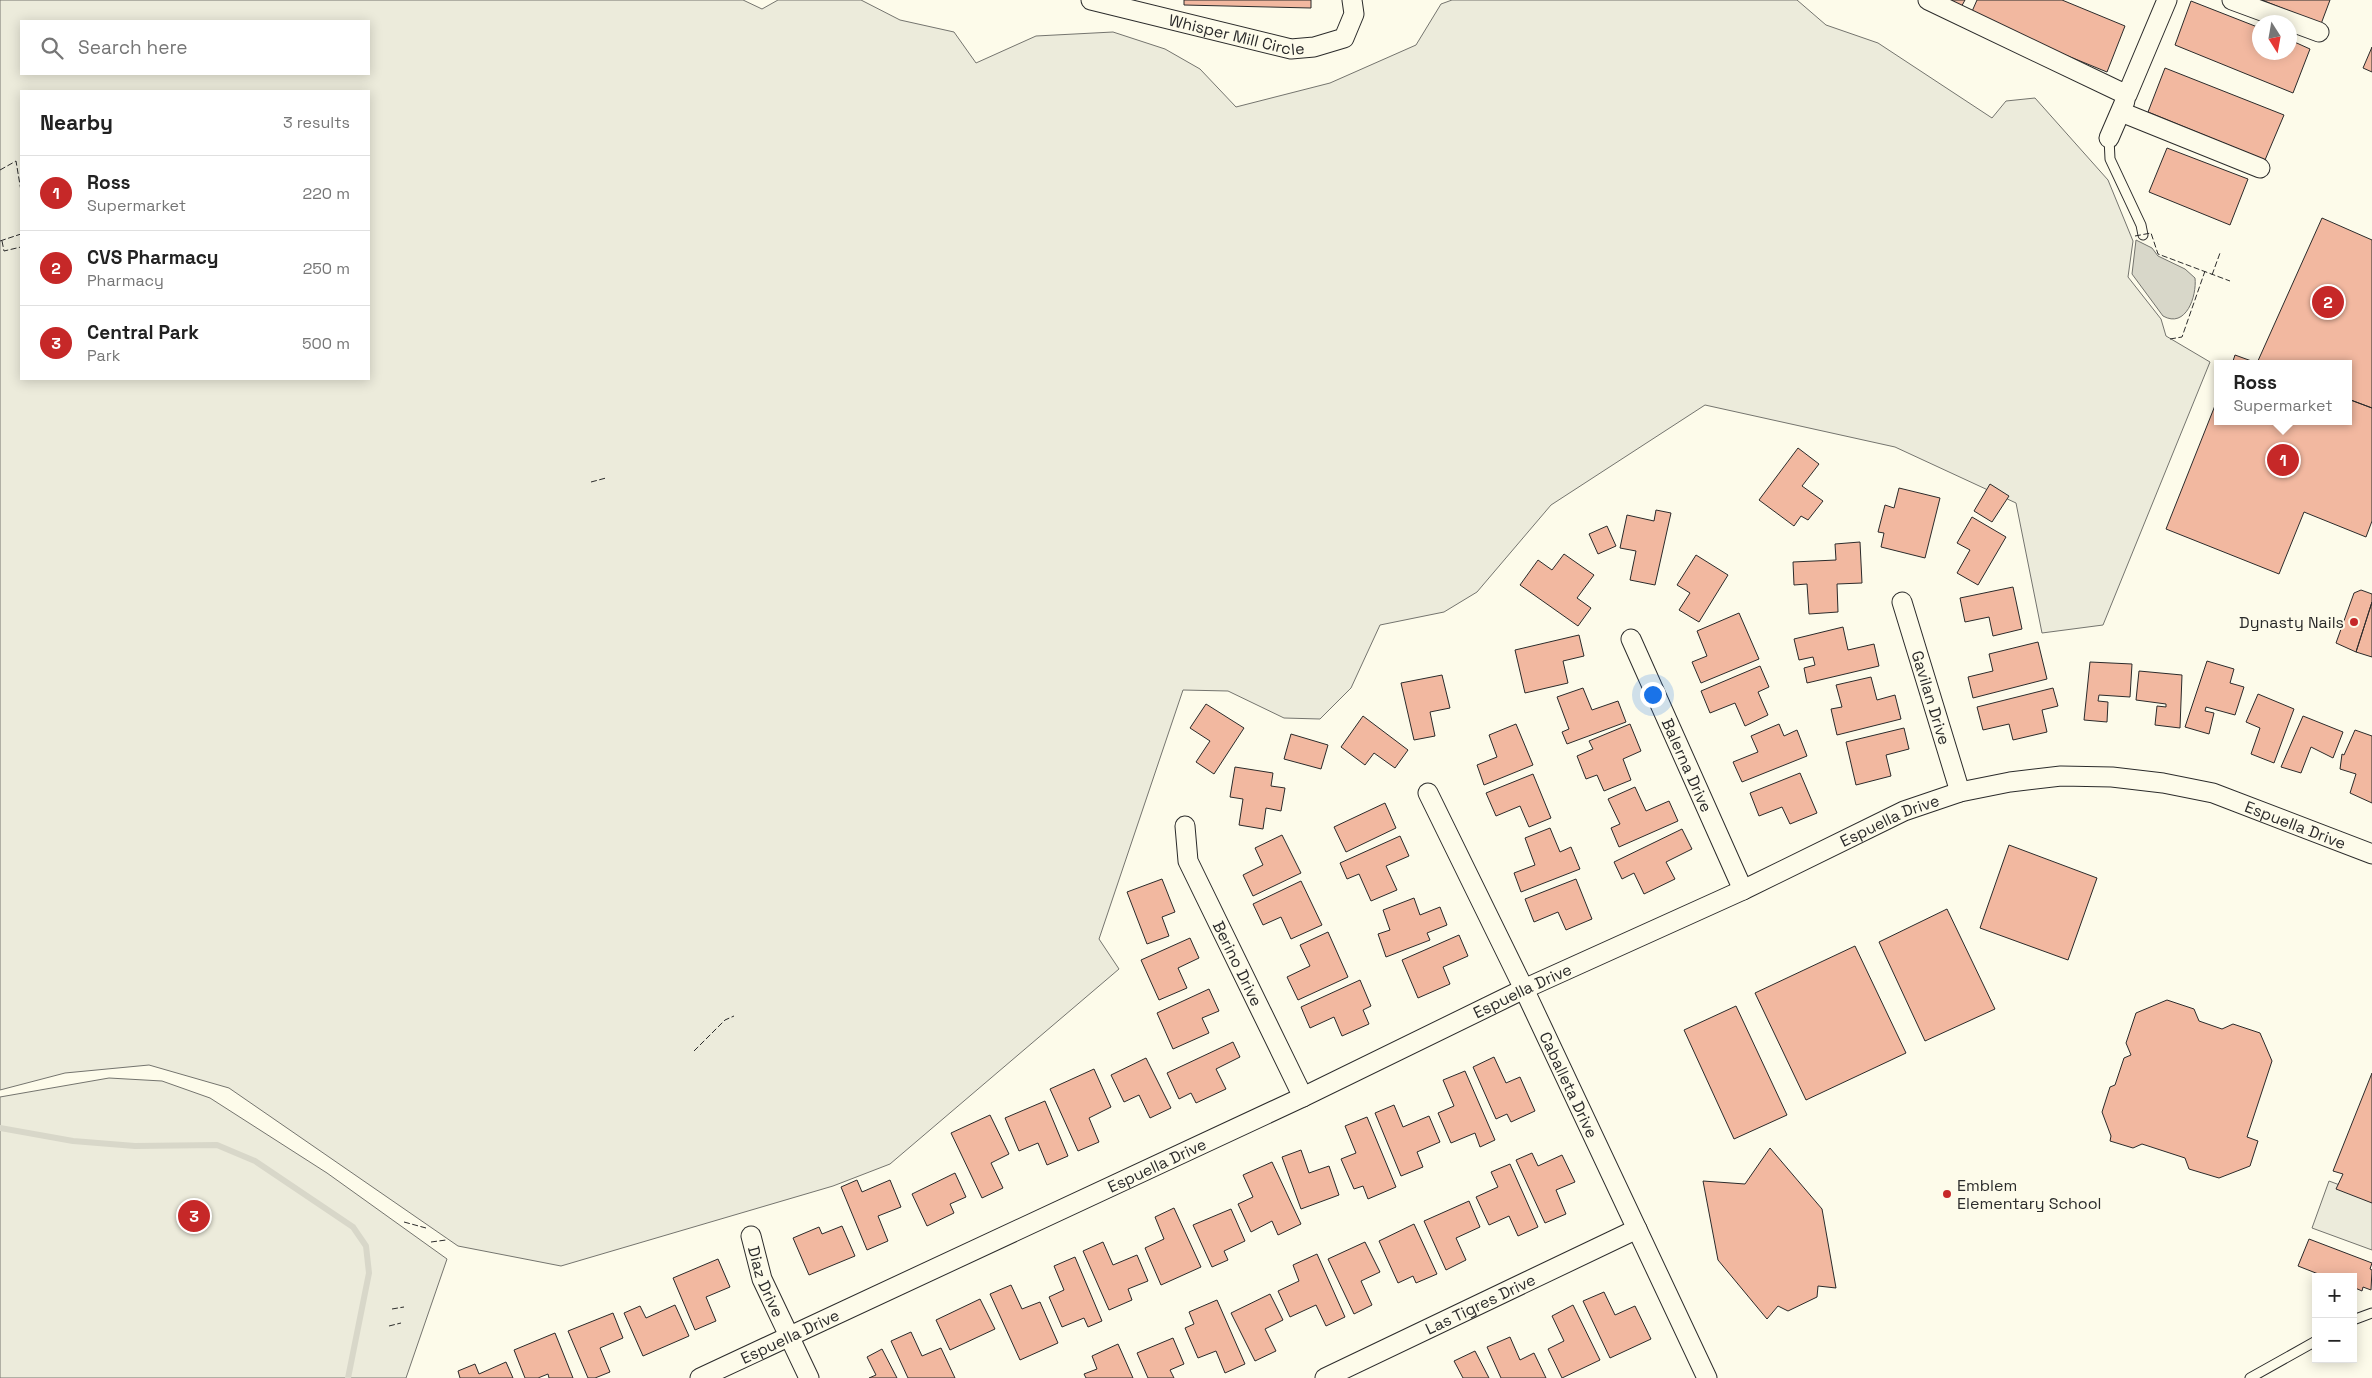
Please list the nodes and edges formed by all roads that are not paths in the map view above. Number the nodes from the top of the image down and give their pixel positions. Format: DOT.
graph roads {
  1 [pos="1091,0"];
  2 [pos="1352,0"];
  3 [pos="1928,0"];
  4 [pos="2167,0"];
  5 [pos="2232,0"];
  6 [pos="1143,7"];
  7 [pos="2319,32"];
  8 [pos="2124,103"];
  9 [pos="2109,138"];
  10 [pos="2260,168"];
  11 [pos="2143,235"];
  12 [pos="1902,602"];
  13 [pos="1631,638"];
  14 [pos="1960,792"];
  15 [pos="1428,793"];
  16 [pos="1185,826"];
  17 [pos="2372,854"];
  18 [pos="1743,890"];
  19 [pos="1524,989"];
  20 [pos="1302,1097"];
  21 [pos="1636,1229"];
  22 [pos="751,1236"];
  23 [pos="2372,1313"];
  24 [pos="2357,1319"];
  25 [pos="789,1337"];
  26 [pos="2312,1343"];
  27 [pos="700,1378"];
  28 [pos="809,1378"];
  29 [pos="1325,1378"];
  30 [pos="1706,1378"];
  31 [pos="2250,1378"];
  1 -- 6 [label="street, Whisper Mill Circle"];
  2 -- 6 [label="street, Whisper Mill Circle"];
  3 -- 8 [label="street"];
  4 -- 8 [label="street"];
  5 -- 7 [label="street"];
  8 -- 9 [label="street"];
  8 -- 10 [label="street"];
  9 -- 11 [label="lane"];
  12 -- 14 [label="street, Gavilan Drive"];
  13 -- 18 [label="street, Balerna Drive"];
  14 -- 17 [label="street, Espuella Drive"];
  14 -- 18 [label="street, Espuella Drive"];
  15 -- 19 [label="street, Caballeta Drive"];
  16 -- 20 [label="street, Berino Drive"];
  18 -- 19 [label="street, Espuella Drive"];
  19 -- 20 [label="street, Espuella Drive"];
  19 -- 21 [label="street, Caballeta Drive"];
  20 -- 25 [label="street, Espuella Drive"];
  21 -- 29 [label="street, Las Tigres Drive"];
  21 -- 30 [label="street, Caballeta Drive"];
  22 -- 25 [label="street, Diaz Drive"];
  23 -- 24 [label="lane"];
  25 -- 27 [label="street, Espuella Drive"];
  25 -- 28 [label="street, Diaz Drive"];
  26 -- 31 [label="lane"];
}
